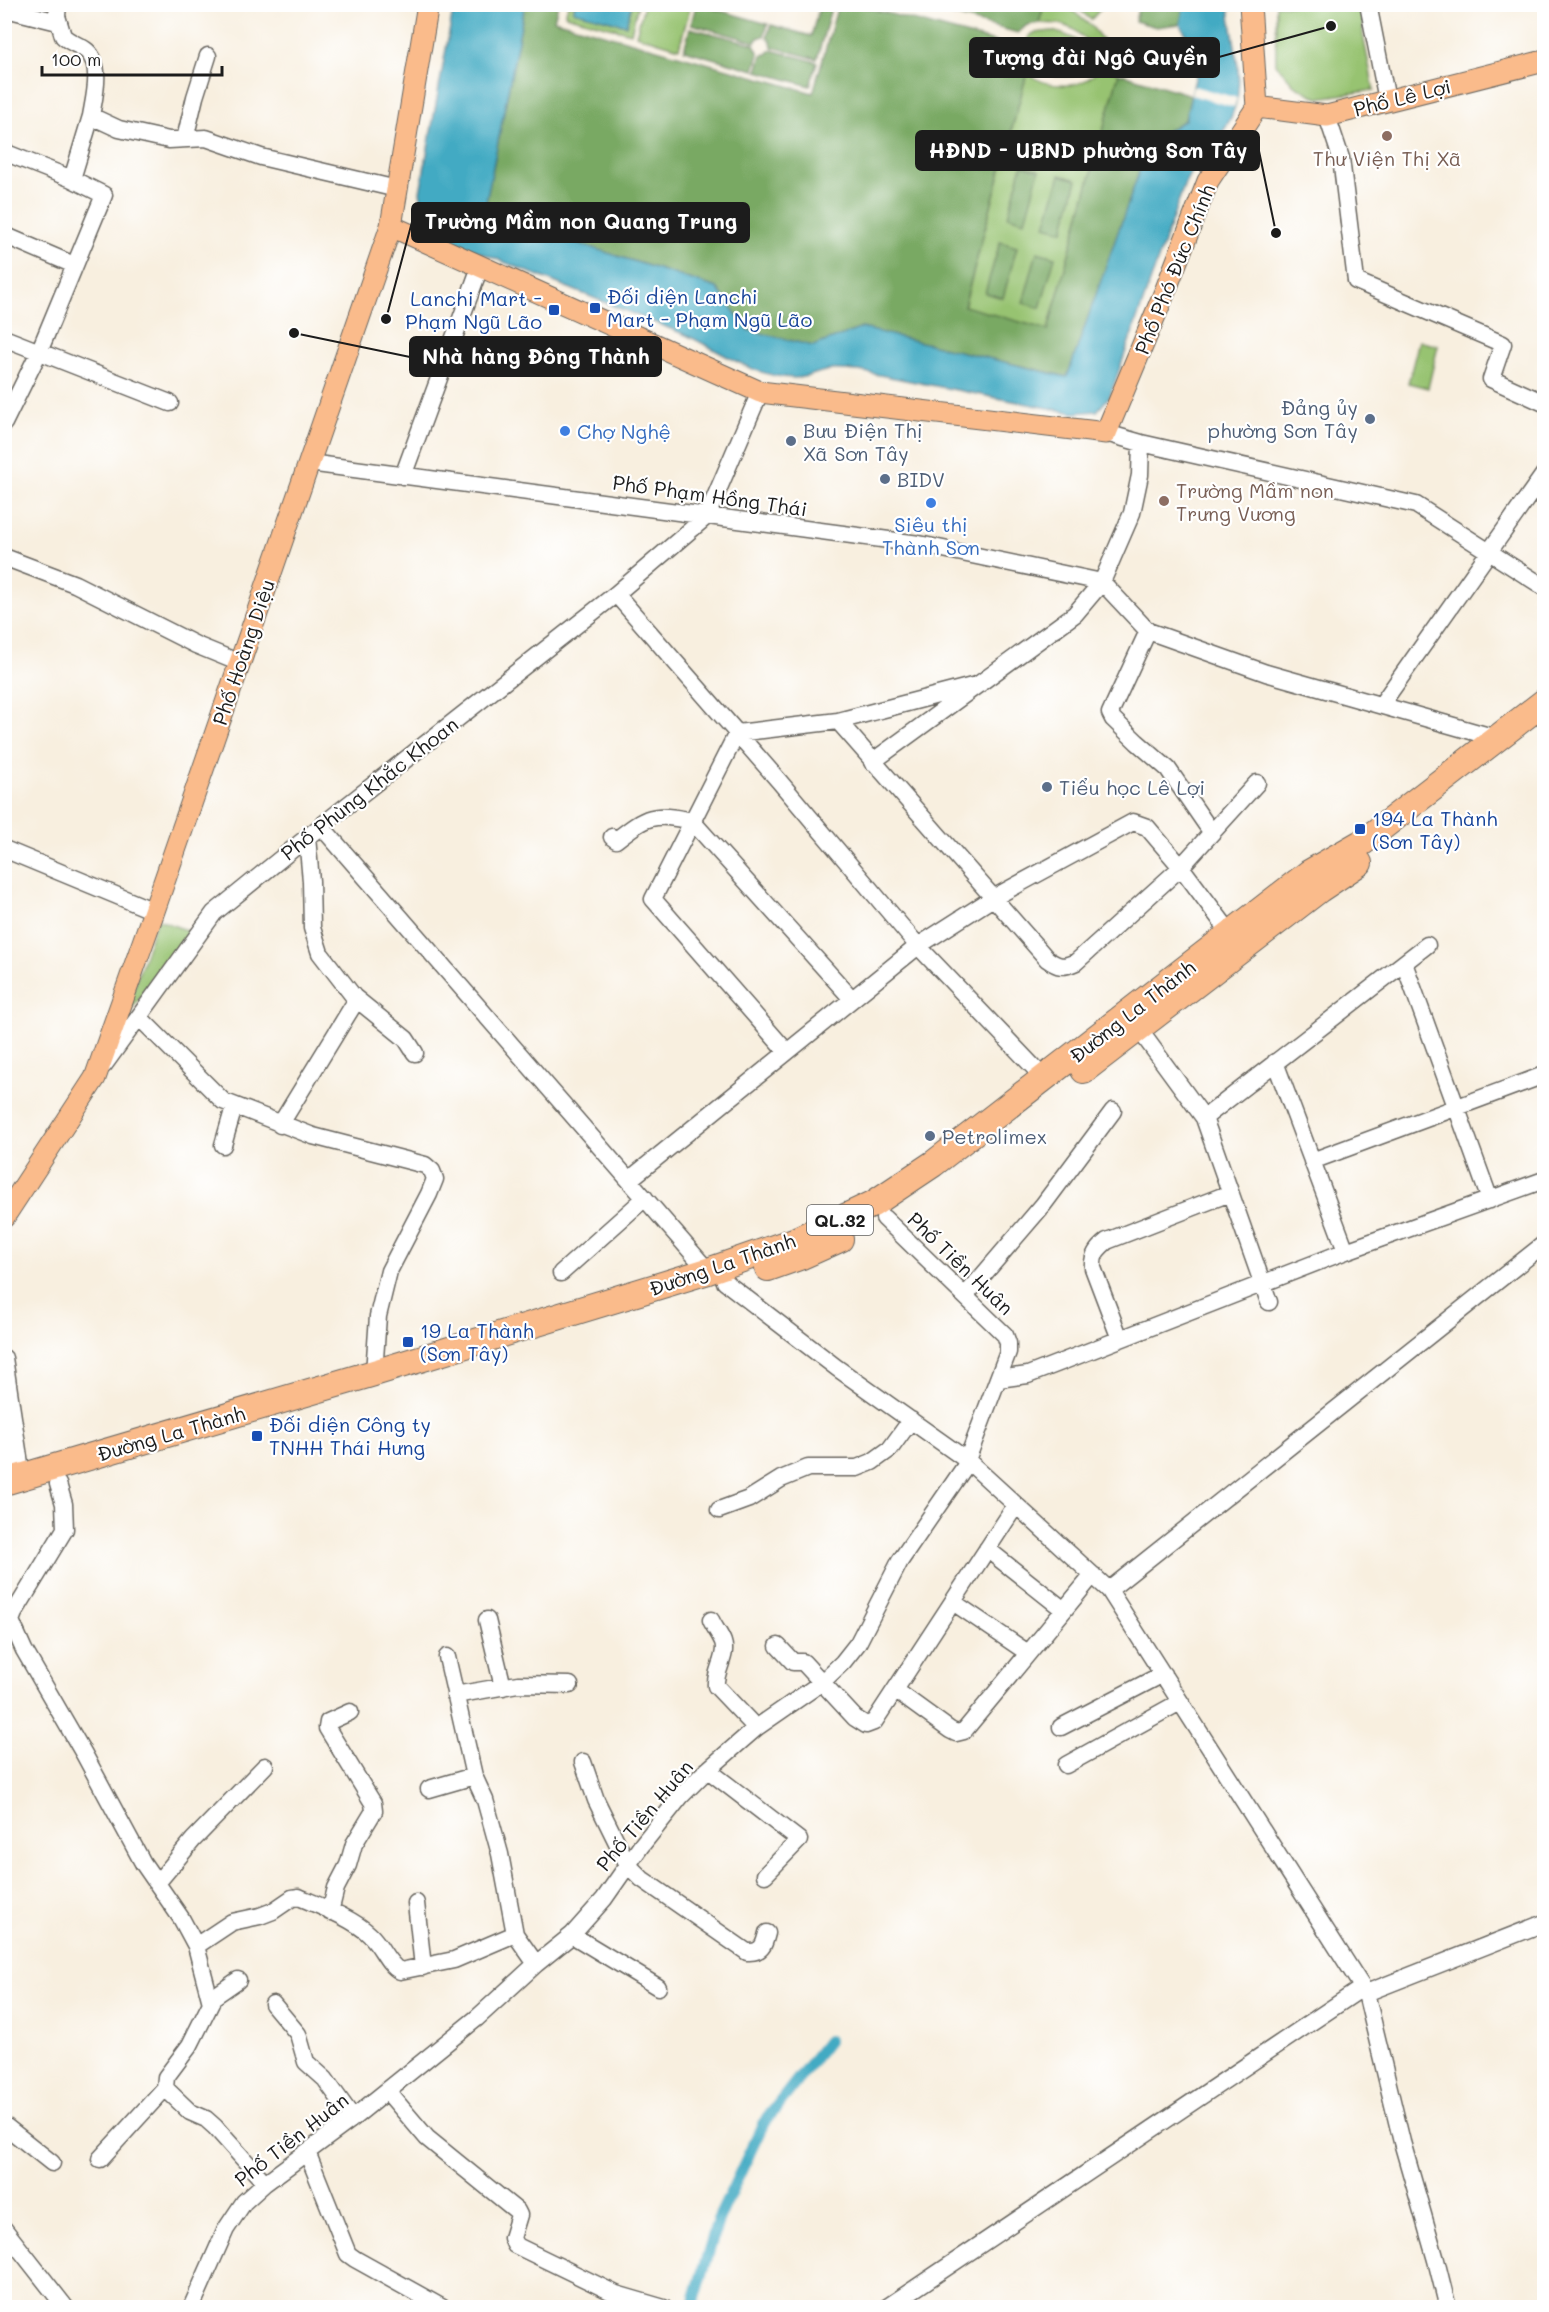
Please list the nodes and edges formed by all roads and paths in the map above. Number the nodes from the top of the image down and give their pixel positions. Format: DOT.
graph roads {
  1 [pos="5,4"];
  2 [pos="58,4"];
  3 [pos="428,4"];
  4 [pos="1250,4"];
  5 [pos="1368,4"];
  6 [pos="58,22"];
  7 [pos="208,56"];
  8 [pos="1545,61"];
  9 [pos="1387,100"];
  10 [pos="1257,107"];
  11 [pos="91,116"];
  12 [pos="1327,116"];
  13 [pos="185,140"];
  14 [pos="4,152"];
  15 [pos="72,179"];
  16 [pos="397,189"];
  17 [pos="391,226"];
  18 [pos="4,235"];
  19 [pos="74,265"];
  20 [pos="480,267"];
  21 [pos="4,338"];
  22 [pos="39,352"];
  23 [pos="760,392"];
  24 [pos="170,402"];
  25 [pos="1545,402"];
  26 [pos="4,423"];
  27 [pos="1106,433"];
  28 [pos="1141,443"];
  29 [pos="309,463"];
  30 [pos="1545,474"];
  31 [pos="403,476"];
  32 [pos="707,516"];
  33 [pos="1489,551"];
  34 [pos="4,557"];
  35 [pos="1102,582"];
  36 [pos="1544,585"];
  37 [pos="616,594"];
  38 [pos="1148,631"];
  39 [pos="240,663"];
  40 [pos="980,684"];
  41 [pos="1545,702"];
  42 [pos="1382,705"];
  43 [pos="838,721"];
  44 [pos="1545,722"];
  45 [pos="737,733"];
  46 [pos="1496,738"];
  47 [pos="872,762"];
  48 [pos="1257,783"];
  49 [pos="692,821"];
  50 [pos="321,826"];
  51 [pos="1212,833"];
  52 [pos="307,837"];
  53 [pos="612,837"];
  54 [pos="4,849"];
  55 [pos="1181,867"];
  56 [pos="993,898"];
  57 [pos="154,911"];
  58 [pos="1231,934"];
  59 [pos="1426,945"];
  60 [pos="918,946"];
  61 [pos="1404,963"];
  62 [pos="354,997"];
  63 [pos="852,999"];
  64 [pos="126,1025"];
  65 [pos="1138,1028"];
  66 [pos="787,1052"];
  67 [pos="415,1053"];
  68 [pos="1275,1062"];
  69 [pos="1545,1075"];
  70 [pos="1044,1078"];
  71 [pos="234,1107"];
  72 [pos="1456,1107"];
  73 [pos="1113,1111"];
  74 [pos="1204,1119"];
  75 [pos="280,1125"];
  76 [pos="223,1145"];
  77 [pos="1312,1161"];
  78 [pos="629,1180"];
  79 [pos="1545,1180"];
  80 [pos="1230,1193"];
  81 [pos="645,1198"];
  82 [pos="1490,1200"];
  83 [pos="4,1217"];
  84 [pos="884,1218"];
  85 [pos="1545,1244"];
  86 [pos="1346,1251"];
  87 [pos="561,1273"];
  88 [pos="716,1276"];
  89 [pos="1263,1284"];
  90 [pos="966,1295"];
  91 [pos="1269,1302"];
  92 [pos="1120,1340"];
  93 [pos="4,1358"];
  94 [pos="375,1373"];
  95 [pos="998,1379"];
  96 [pos="911,1420"];
  97 [pos="968,1461"];
  98 [pos="13,1480"];
  99 [pos="58,1484"];
  100 [pos="4,1500"];
  101 [pos="1016,1505"];
  102 [pos="720,1510"];
  103 [pos="987,1549"];
  104 [pos="1093,1575"];
  105 [pos="1109,1590"];
  106 [pos="952,1602"];
  107 [pos="1064,1610"];
  108 [pos="487,1620"];
  109 [pos="711,1620"];
  110 [pos="778,1646"];
  111 [pos="1028,1653"];
  112 [pos="447,1657"];
  113 [pos="1163,1674"];
  114 [pos="821,1683"];
  115 [pos="570,1685"];
  116 [pos="503,1687"];
  117 [pos="895,1690"];
  118 [pos="455,1695"];
  119 [pos="1180,1702"];
  120 [pos="350,1712"];
  121 [pos="1060,1727"];
  122 [pos="756,1728"];
  123 [pos="583,1762"];
  124 [pos="1066,1765"];
  125 [pos="265,1766"];
  126 [pos="708,1770"];
  127 [pos="474,1776"];
  128 [pos="429,1789"];
  129 [pos="628,1864"];
  130 [pos="765,1875"];
  131 [pos="158,1882"];
  132 [pos="416,1904"];
  133 [pos="330,1912"];
  134 [pos="1545,1923"];
  135 [pos="515,1934"];
  136 [pos="767,1934"];
  137 [pos="572,1935"];
  138 [pos="196,1946"];
  139 [pos="536,1965"];
  140 [pos="423,1967"];
  141 [pos="238,1980"];
  142 [pos="658,1987"];
  143 [pos="1364,1990"];
  144 [pos="212,1998"];
  145 [pos="273,2004"];
  146 [pos="165,2088"];
  147 [pos="387,2091"];
  148 [pos="353,2118"];
  149 [pos="4,2125"];
  150 [pos="307,2152"];
  151 [pos="100,2159"];
  152 [pos="52,2163"];
  153 [pos="265,2183"];
  154 [pos="4,2229"];
  155 [pos="196,2305"];
  156 [pos="66,2307"];
  157 [pos="443,2307"];
  158 [pos="664,2307"];
  159 [pos="886,2307"];
  160 [pos="1448,2307"];
  1 -- 6 [label="street"];
  2 -- 6 [label="street"];
  3 -- 16 [label="main road, Phố Hoàng Diệu"];
  4 -- 10 [label="main road"];
  5 -- 9 [label="street"];
  6 -- 11 [label="street"];
  7 -- 13 [label="street"];
  8 -- 9 [label="main road, Phố Lê Lợi"];
  9 -- 12 [label="main road, Phố Lê Lợi"];
  10 -- 12 [label="main road, Phố Lê Lợi"];
  10 -- 27 [label="main road, Phố Phó Đức Chính"];
  11 -- 13 [label="street"];
  11 -- 15 [label="street"];
  12 -- 25 [label="street"];
  13 -- 16 [label="street"];
  14 -- 15 [label="street"];
  15 -- 19 [label="street"];
  16 -- 17 [label="main road, Phố Hoàng Diệu"];
  17 -- 20 [label="main road"];
  17 -- 29 [label="main road, Phố Hoàng Diệu"];
  18 -- 19 [label="street"];
  19 -- 22 [label="street"];
  20 -- 23 [label="main road"];
  20 -- 31 [label="street"];
  21 -- 22 [label="street"];
  22 -- 24 [label="street"];
  22 -- 26 [label="street"];
  23 -- 27 [label="main road"];
  23 -- 32 [label="street, Phố Phùng Khắc Khoan"];
  27 -- 28 [label="street"];
  28 -- 33 [label="street"];
  28 -- 35 [label="street"];
  29 -- 31 [label="street, Phố Phạm Hồng Thái"];
  29 -- 39 [label="main road, Phố Hoàng Diệu"];
  30 -- 33 [label="street"];
  31 -- 32 [label="street, Phố Phạm Hồng Thái"];
  32 -- 35 [label="street, Phố Phạm Hồng Thái"];
  32 -- 37 [label="street, Phố Phùng Khắc Khoan"];
  33 -- 36 [label="street"];
  33 -- 42 [label="street"];
  34 -- 39 [label="street"];
  35 -- 38 [label="street"];
  35 -- 40 [label="street"];
  37 -- 45 [label="street"];
  37 -- 50 [label="street, Phố Phùng Khắc Khoan"];
  38 -- 42 [label="street"];
  38 -- 51 [label="street"];
  39 -- 57 [label="main road, Phố Hoàng Diệu"];
  40 -- 43 [label="street"];
  40 -- 47 [label="street"];
  41 -- 46 [label="highway, Đường La Thành / QL.32"];
  42 -- 46 [label="street"];
  43 -- 45 [label="street"];
  43 -- 47 [label="street"];
  44 -- 65 [label="highway, Đường La Thành / QL.32"];
  45 -- 49 [label="street"];
  45 -- 60 [label="street"];
  46 -- 58 [label="highway, Đường La Thành / QL.32"];
  47 -- 56 [label="street"];
  48 -- 51 [label="street"];
  49 -- 53 [label="street"];
  49 -- 63 [label="street"];
  49 -- 66 [label="street"];
  50 -- 52 [label="street, Phố Phùng Khắc Khoan"];
  50 -- 78 [label="street"];
  51 -- 55 [label="street"];
  52 -- 62 [label="street"];
  52 -- 64 [label="street, Phố Phùng Khắc Khoan"];
  54 -- 57 [label="street"];
  55 -- 56 [label="street"];
  55 -- 56 [label="street"];
  55 -- 58 [label="street"];
  56 -- 60 [label="street"];
  57 -- 64 [label="main road, Phố Hoàng Diệu"];
  58 -- 70 [label="highway, Đường La Thành / QL.32"];
  59 -- 61 [label="street"];
  60 -- 63 [label="street"];
  60 -- 70 [label="street"];
  61 -- 68 [label="street"];
  61 -- 72 [label="street"];
  62 -- 67 [label="street"];
  62 -- 75 [label="street"];
  63 -- 66 [label="street"];
  64 -- 71 [label="street"];
  64 -- 83 [label="main road, Phố Hoàng Diệu"];
  65 -- 74 [label="street"];
  65 -- 84 [label="highway, Đường La Thành / QL.32"];
  66 -- 78 [label="street"];
  68 -- 74 [label="street"];
  68 -- 77 [label="street"];
  69 -- 72 [label="street"];
  70 -- 88 [label="highway, Đường La Thành / QL.32"];
  71 -- 75 [label="street"];
  71 -- 76 [label="street"];
  72 -- 77 [label="street"];
  72 -- 82 [label="street"];
  73 -- 90 [label="street"];
  74 -- 80 [label="street"];
  75 -- 94 [label="street"];
  77 -- 86 [label="street"];
  78 -- 81 [label="street"];
  79 -- 82 [label="street"];
  80 -- 89 [label="street"];
  80 -- 92 [label="street"];
  81 -- 87 [label="street"];
  81 -- 88 [label="street"];
  82 -- 86 [label="street"];
  84 -- 88 [label="highway, Đường La Thành / QL.32"];
  84 -- 90 [label="street, Phố Tiền Huân"];
  85 -- 105 [label="street"];
  86 -- 89 [label="street"];
  88 -- 94 [label="highway, Đường La Thành / QL.32"];
  88 -- 96 [label="street"];
  88 -- 99 [label="highway, Đường La Thành / QL.32"];
  89 -- 91 [label="street"];
  89 -- 92 [label="street"];
  90 -- 95 [label="street, Phố Tiền Huân"];
  92 -- 95 [label="street"];
  93 -- 98 [label="street"];
  94 -- 98 [label="highway, Đường La Thành / QL.32"];
  95 -- 97 [label="street, Phố Tiền Huân"];
  96 -- 97 [label="street"];
  96 -- 102 [label="street"];
  97 -- 101 [label="street"];
  97 -- 114 [label="street, Phố Tiền Huân"];
  99 -- 100 [label="highway, Đường La Thành / QL.32"];
  99 -- 131 [label="street"];
  101 -- 103 [label="street"];
  101 -- 104 [label="street"];
  103 -- 106 [label="street"];
  103 -- 107 [label="street"];
  104 -- 105 [label="street"];
  104 -- 107 [label="street"];
  105 -- 113 [label="street"];
  106 -- 111 [label="street"];
  106 -- 117 [label="street"];
  107 -- 111 [label="street"];
  108 -- 116 [label="street"];
  109 -- 122 [label="street"];
  110 -- 114 [label="street"];
  111 -- 117 [label="street"];
  112 -- 118 [label="street"];
  113 -- 119 [label="street"];
  113 -- 121 [label="street"];
  114 -- 117 [label="street"];
  114 -- 122 [label="street, Phố Tiền Huân"];
  115 -- 116 [label="street"];
  116 -- 118 [label="street"];
  118 -- 127 [label="street"];
  119 -- 124 [label="street"];
  119 -- 143 [label="street"];
  120 -- 133 [label="street"];
  122 -- 126 [label="street, Phố Tiền Huân"];
  123 -- 129 [label="street"];
  125 -- 131 [label="street"];
  126 -- 129 [label="street, Phố Tiền Huân"];
  126 -- 130 [label="street"];
  127 -- 128 [label="street"];
  127 -- 135 [label="street"];
  129 -- 136 [label="street"];
  129 -- 137 [label="street, Phố Tiền Huân"];
  131 -- 138 [label="street"];
  132 -- 140 [label="street"];
  133 -- 138 [label="street"];
  133 -- 140 [label="street"];
  134 -- 143 [label="street"];
  135 -- 139 [label="street"];
  135 -- 140 [label="street"];
  137 -- 139 [label="street, Phố Tiền Huân"];
  137 -- 142 [label="street"];
  138 -- 144 [label="street"];
  139 -- 147 [label="street, Phố Tiền Huân"];
  141 -- 144 [label="street"];
  143 -- 159 [label="street"];
  143 -- 160 [label="street"];
  144 -- 146 [label="street"];
  145 -- 148 [label="street"];
  146 -- 151 [label="street"];
  146 -- 153 [label="street"];
  147 -- 148 [label="street, Phố Tiền Huân"];
  147 -- 158 [label="street"];
  148 -- 150 [label="street, Phố Tiền Huân"];
  149 -- 152 [label="street"];
  150 -- 153 [label="street, Phố Tiền Huân"];
  150 -- 157 [label="street"];
  153 -- 155 [label="street, Phố Tiền Huân"];
  154 -- 156 [label="street"];
}
